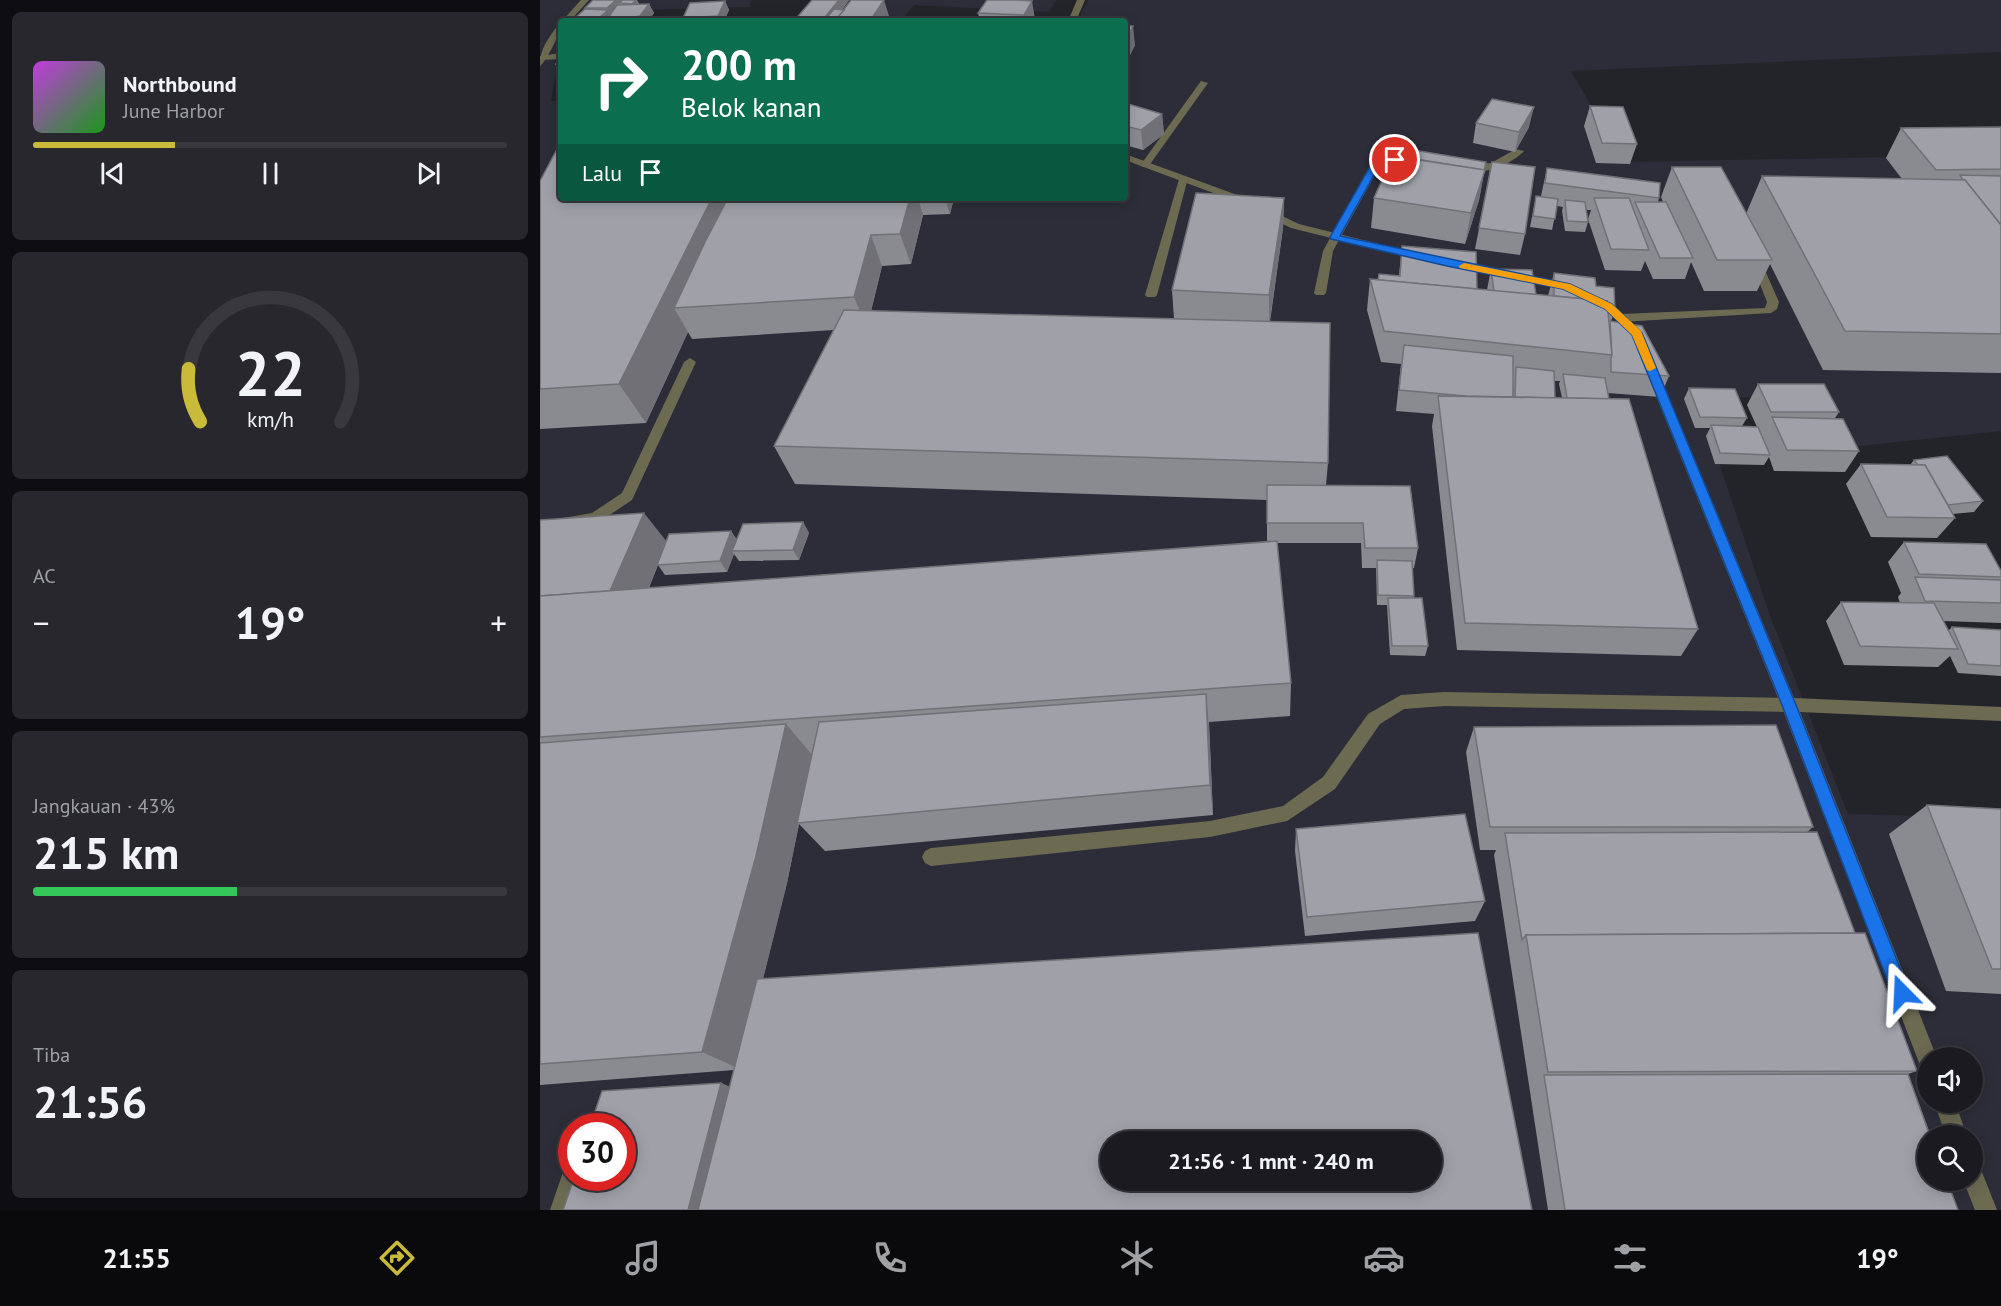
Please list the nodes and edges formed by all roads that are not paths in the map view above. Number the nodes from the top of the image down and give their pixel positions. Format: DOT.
graph roads {
  1 [pos="585,0"];
  2 [pos="1081,0"];
  3 [pos="569,18"];
  4 [pos="1073,18"];
  5 [pos="558,30"];
  6 [pos="544,46"];
  7 [pos="558,57"];
  8 [pos="541,60"];
  9 [pos="1204,83"];
  10 [pos="1519,151"];
  11 [pos="1128,158"];
  12 [pos="1426,163"];
  13 [pos="1145,165"];
  14 [pos="1457,166"];
  15 [pos="1183,178"];
  16 [pos="1335,237"];
  17 [pos="1750,247"];
  18 [pos="1320,293"];
  19 [pos="1151,295"];
  20 [pos="1621,318"];
  21 [pos="690,362"];
  22 [pos="540,527"];
  23 [pos="1789,705"];
  24 [pos="2001,714"];
  25 [pos="931,857"];
  26 [pos="1923,1047"];
  27 [pos="567,1191"];
  28 [pos="1978,1191"];
  29 [pos="561,1210"];
  30 [pos="1986,1210"];
  1 -- 3 [label="street"];
  2 -- 4 [label="street"];
  5 -- 6 [label="street"];
  6 -- 8 [label="street"];
  7 -- 8 [label="street"];
  9 -- 13 [label="street"];
  10 -- 14 [label="street"];
  11 -- 13 [label="street"];
  12 -- 16 [label="street"];
  13 -- 15 [label="street"];
  15 -- 16 [label="street"];
  15 -- 19 [label="street"];
  16 -- 18 [label="street"];
  16 -- 20 [label="street"];
  17 -- 20 [label="street"];
  20 -- 23 [label="street"];
  21 -- 22 [label="street"];
  23 -- 24 [label="street"];
  23 -- 25 [label="street"];
  23 -- 26 [label="street"];
  27 -- 29 [label="street"];
  28 -- 30 [label="street"];
}
